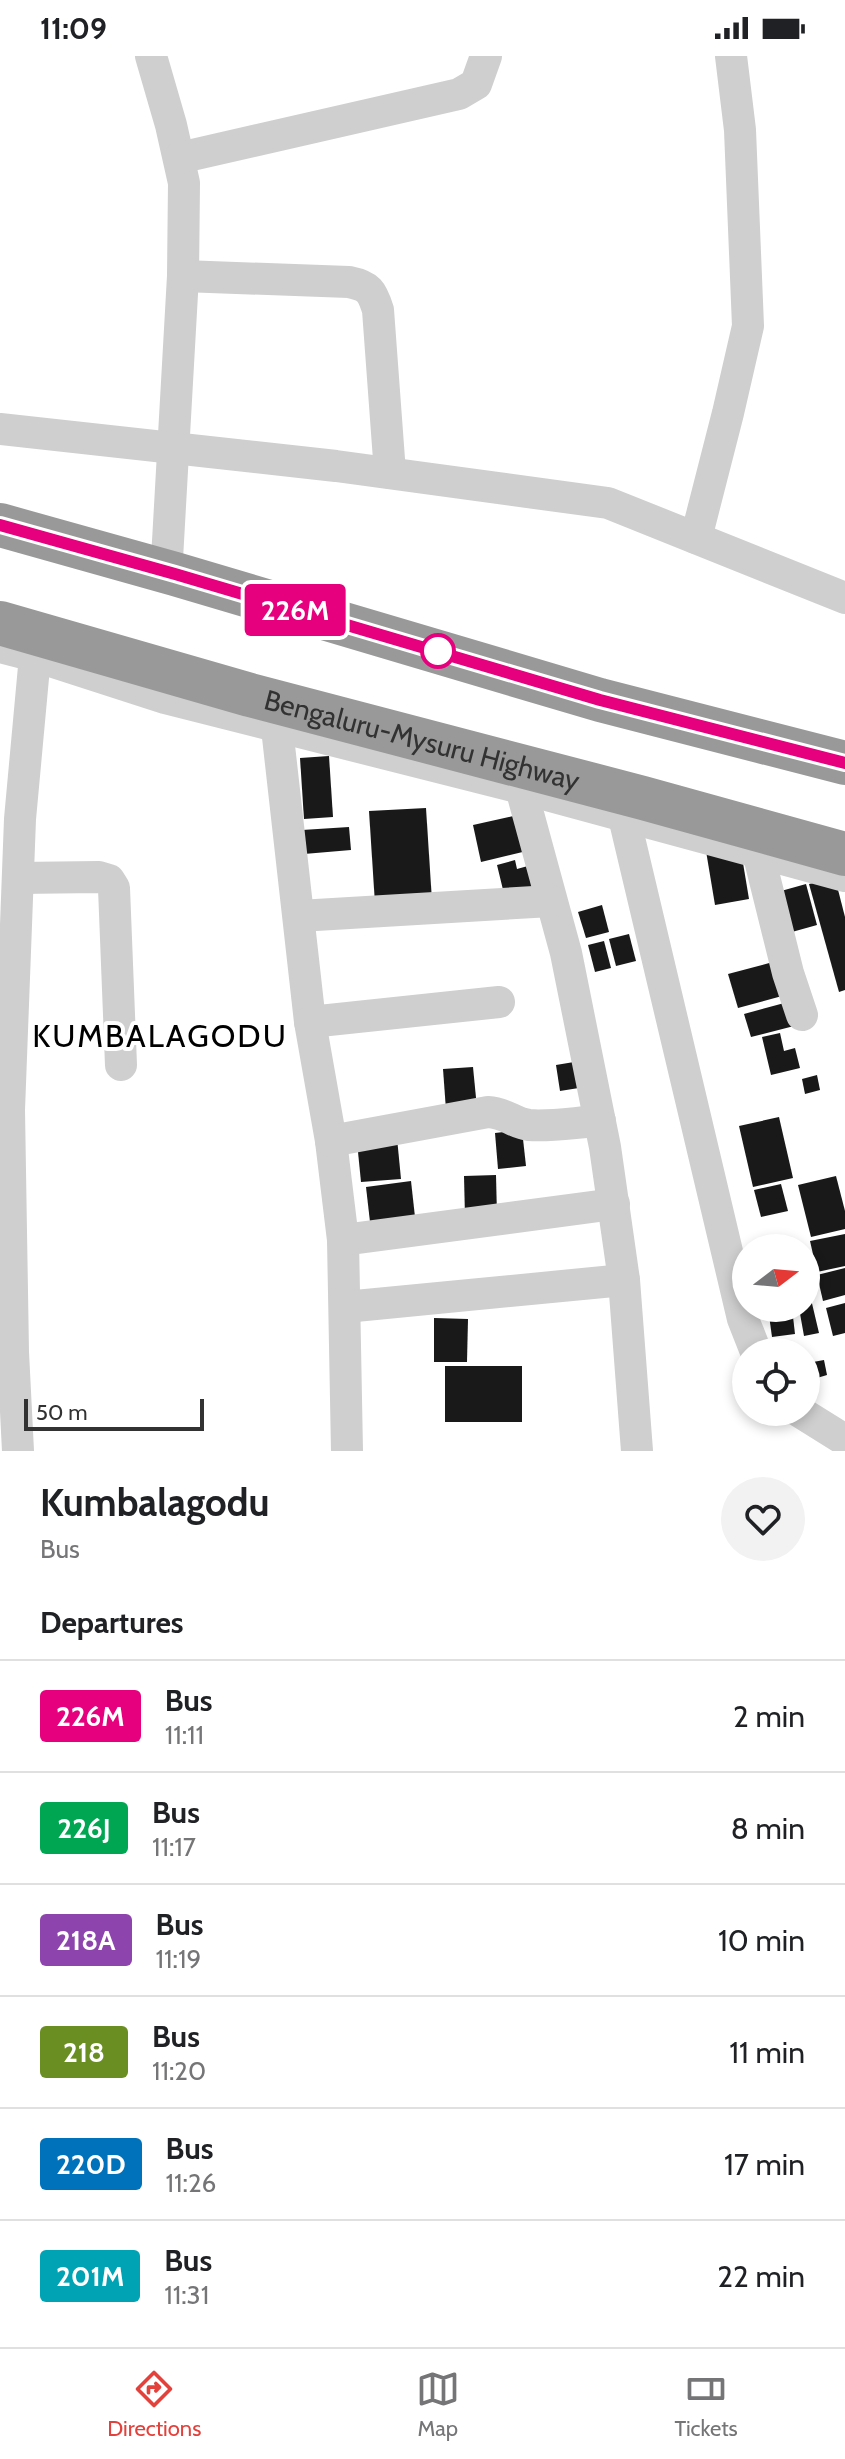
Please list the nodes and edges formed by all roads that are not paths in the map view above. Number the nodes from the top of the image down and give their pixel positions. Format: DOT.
graph roads {
  1 [pos="151,56"];
  2 [pos="486,56"];
  3 [pos="731,56"];
  4 [pos="179,158"];
  5 [pos="183,276"];
  6 [pos="0,429"];
  7 [pos="173,449"];
  8 [pos="390,473"];
  9 [pos="0,512"];
  10 [pos="0,525"];
  11 [pos="696,538"];
  12 [pos="0,555"];
  13 [pos="167,559"];
  14 [pos="845,598"];
  15 [pos="0,601"];
  16 [pos="0,623"];
  17 [pos="0,647"];
  18 [pos="35,656"];
  19 [pos="277,728"];
  20 [pos="845,751"];
  21 [pos="845,763"];
  22 [pos="845,785"];
  23 [pos="521,788"];
  24 [pos="624,817"];
  25 [pos="845,832"];
  26 [pos="758,852"];
  27 [pos="845,854"];
  28 [pos="845,876"];
  29 [pos="18,878"];
  30 [pos="551,901"];
  31 [pos="299,916"];
  32 [pos="499,1002"];
  33 [pos="802,1015"];
  34 [pos="310,1022"];
  35 [pos="121,1065"];
  36 [pos="600,1121"];
  37 [pos="331,1141"];
  38 [pos="614,1204"];
  39 [pos="343,1240"];
  40 [pos="624,1280"];
  41 [pos="345,1307"];
  42 [pos="750,1338"];
  43 [pos="820,1424"];
  44 [pos="845,1440"];
  45 [pos="18,1451"];
  46 [pos="347,1451"];
  47 [pos="637,1451"];
  1 -- 4 [label="street"];
  2 -- 4 [label="street"];
  3 -- 11 [label="street"];
  4 -- 5 [label="street"];
  5 -- 7 [label="street"];
  5 -- 8 [label="street"];
  6 -- 7 [label="street"];
  7 -- 8 [label="street"];
  7 -- 13 [label="street"];
  8 -- 11 [label="street"];
  9 -- 13 [label="street"];
  10 -- 21 [label="highway"];
  11 -- 14 [label="street"];
  12 -- 22 [label="highway"];
  13 -- 20 [label="street"];
  15 -- 25 [label="highway"];
  16 -- 27 [label="highway, Bengaluru-Mysuru Highway"];
  17 -- 18 [label="street"];
  18 -- 19 [label="street"];
  18 -- 29 [label="street"];
  19 -- 23 [label="street"];
  19 -- 31 [label="street"];
  23 -- 24 [label="street"];
  23 -- 30 [label="street"];
  24 -- 26 [label="street"];
  24 -- 42 [label="street"];
  26 -- 28 [label="street"];
  26 -- 33 [label="street"];
  29 -- 35 [label="street"];
  29 -- 45 [label="street"];
  30 -- 31 [label="street"];
  30 -- 36 [label="street"];
  31 -- 34 [label="street"];
  32 -- 34 [label="street"];
  34 -- 37 [label="street"];
  36 -- 37 [label="street"];
  36 -- 38 [label="street"];
  37 -- 39 [label="street"];
  38 -- 39 [label="street"];
  38 -- 40 [label="street"];
  39 -- 41 [label="street"];
  40 -- 41 [label="street"];
  40 -- 47 [label="street"];
  41 -- 46 [label="street"];
  43 -- 44 [label="street"];
}
